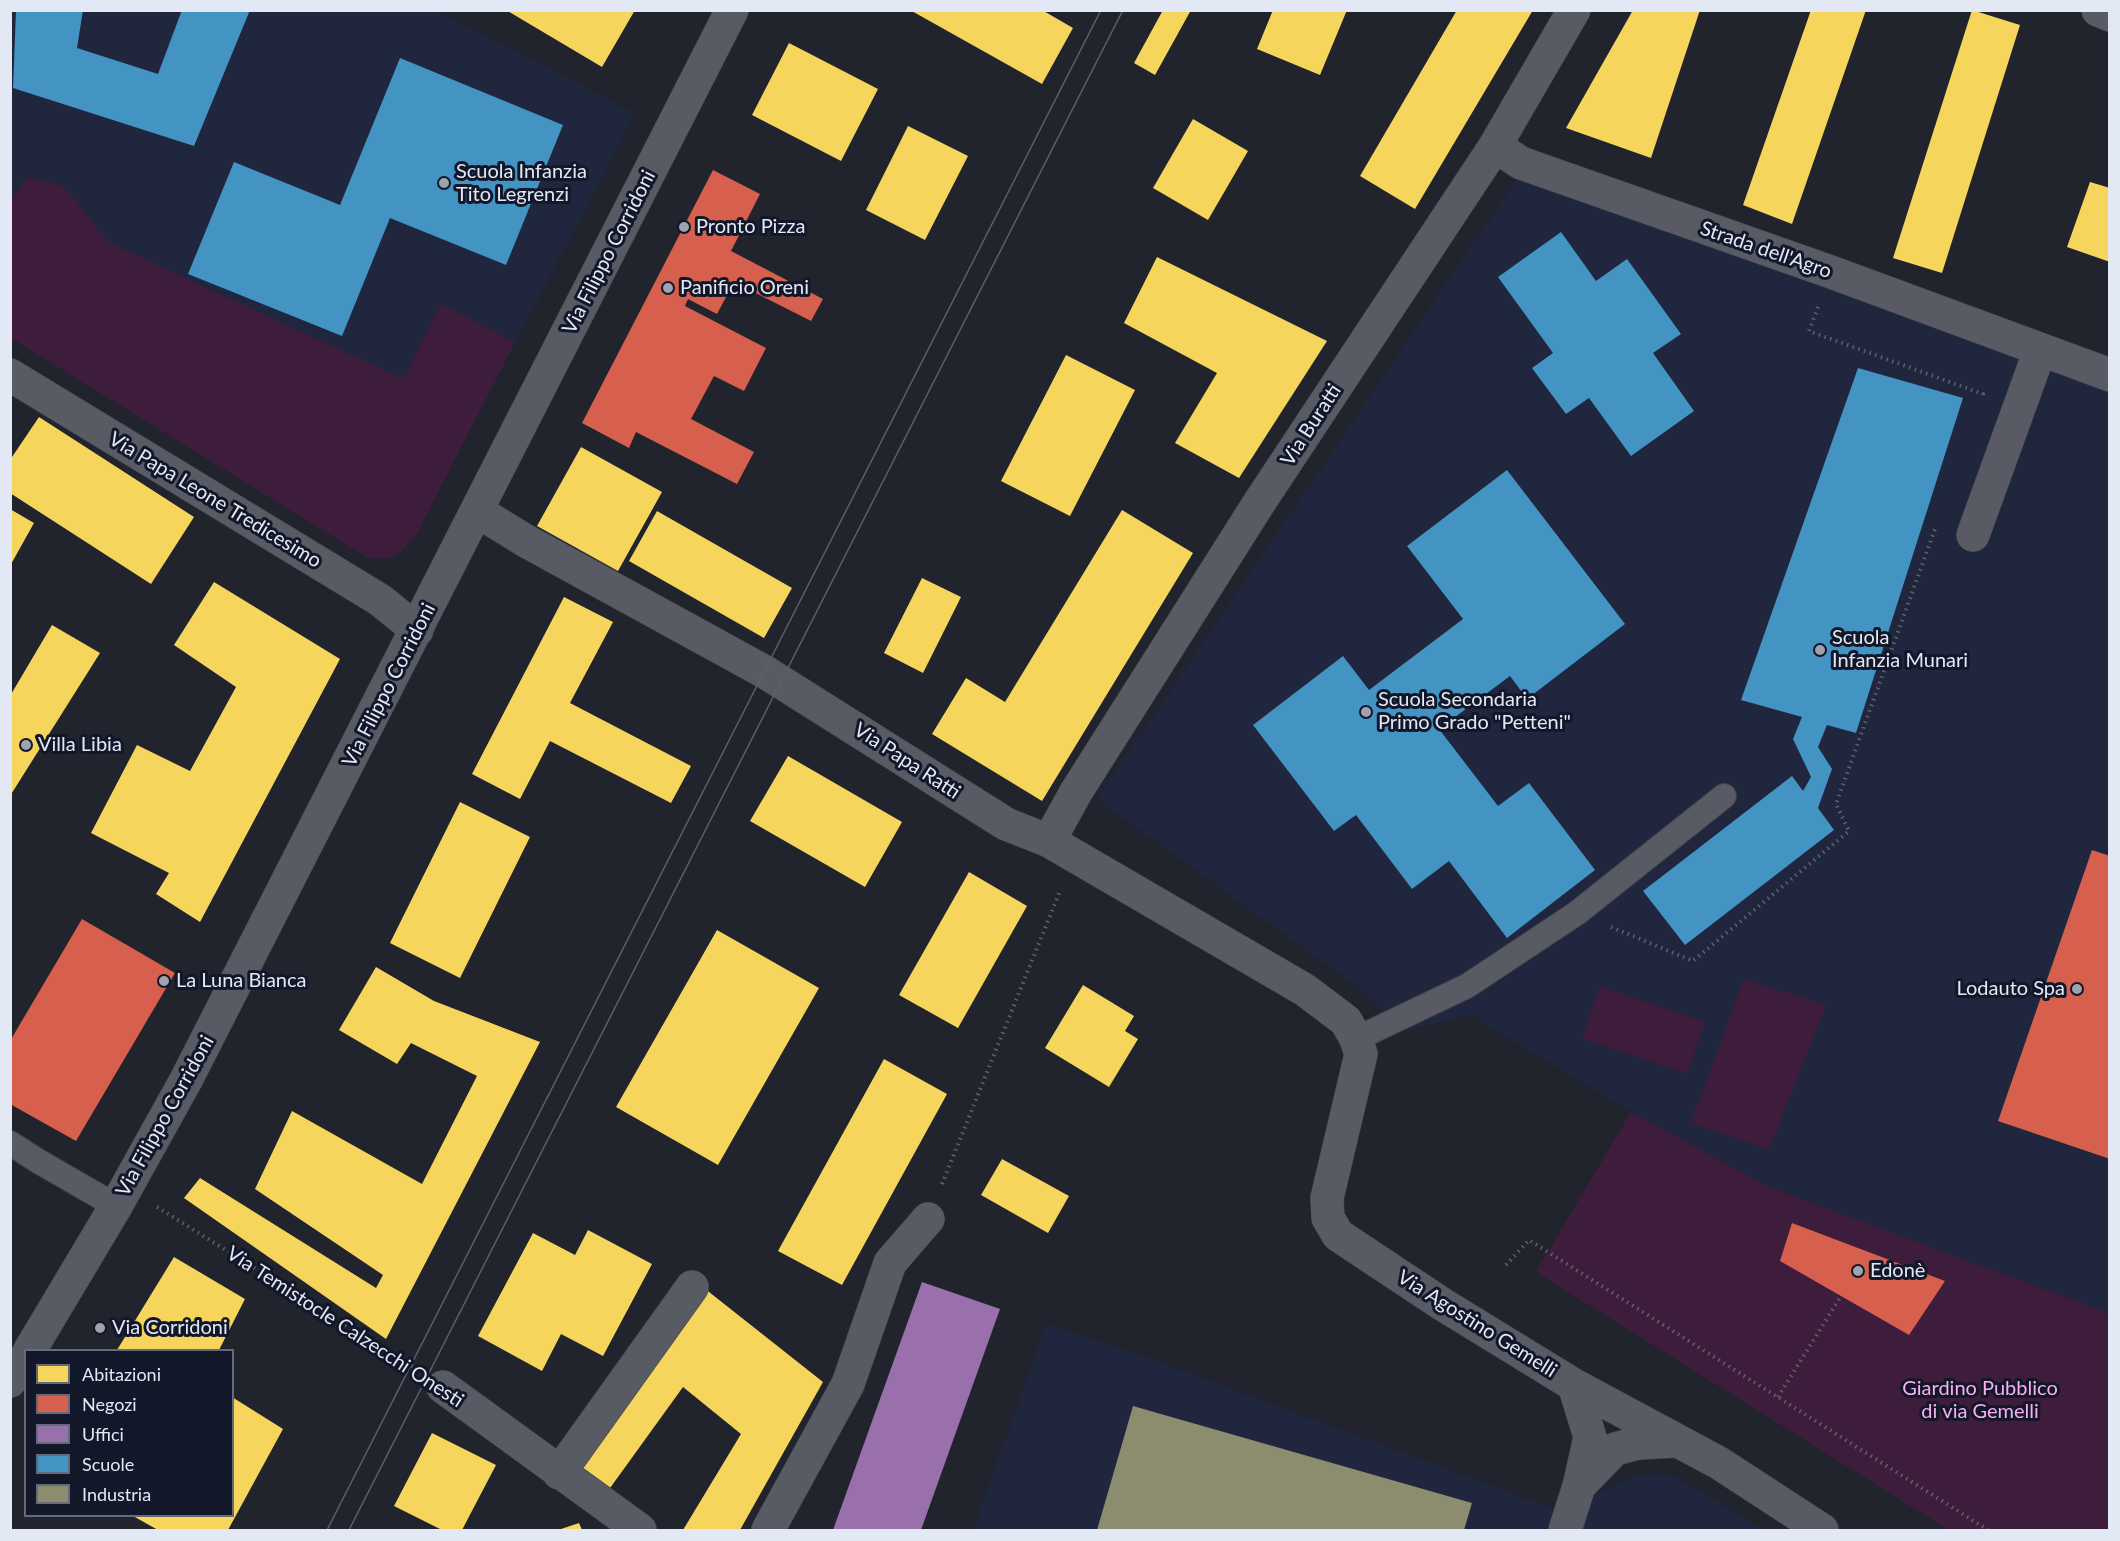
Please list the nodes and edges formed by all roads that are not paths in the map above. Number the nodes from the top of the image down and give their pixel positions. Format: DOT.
graph roads {
  1 [pos="732,10"];
  2 [pos="1574,10"];
  3 [pos="2098,10"];
  4 [pos="2109,15"];
  5 [pos="1496,146"];
  6 [pos="2040,350"];
  7 [pos="10,375"];
  8 [pos="2109,375"];
  9 [pos="477,511"];
  10 [pos="1973,535"];
  11 [pos="417,630"];
  12 [pos="1724,796"];
  13 [pos="1062,848"];
  14 [pos="1356,1039"];
  15 [pos="10,1143"];
  16 [pos="121,1197"];
  17 [pos="928,1218"];
  18 [pos="692,1287"];
  19 [pos="31,1349"];
  20 [pos="24,1360"];
  21 [pos="10,1381"];
  22 [pos="1574,1385"];
  23 [pos="443,1387"];
  24 [pos="1677,1441"];
  25 [pos="559,1473"];
  26 [pos="1579,1486"];
  27 [pos="640,1530"];
  28 [pos="768,1530"];
  29 [pos="1565,1530"];
  30 [pos="1822,1530"];
  1 -- 9 [label="street, Via Filippo Corridoni"];
  2 -- 5 [label="street, Via Buratti"];
  3 -- 4 [label="street"];
  5 -- 6 [label="street, Strada dell'Agro"];
  5 -- 13 [label="street, Via Buratti"];
  6 -- 8 [label="street, Strada dell'Agro"];
  6 -- 10 [label="street"];
  7 -- 11 [label="street, Via Papa Leone Tredicesimo"];
  9 -- 11 [label="street, Via Filippo Corridoni"];
  9 -- 13 [label="street, Via Papa Ratti"];
  11 -- 16 [label="street, Via Filippo Corridoni"];
  12 -- 14 [label="lane"];
  13 -- 14 [label="street, Via Papa Ratti"];
  14 -- 22 [label="street, Via Agostino Gemelli"];
  15 -- 16 [label="lane"];
  16 -- 19 [label="street, Via Filippo Corridoni"];
  17 -- 28 [label="street"];
  18 -- 25 [label="street"];
  20 -- 21 [label="street"];
  22 -- 24 [label="street, Via Agostino Gemelli"];
  22 -- 26 [label="street"];
  23 -- 25 [label="street, Via Temistocle Calzecchi Onesti"];
  24 -- 26 [label="street"];
  24 -- 30 [label="street, Via Agostino Gemelli"];
  25 -- 27 [label="street, Via Temistocle Calzecchi Onesti"];
  26 -- 29 [label="street"];
}
